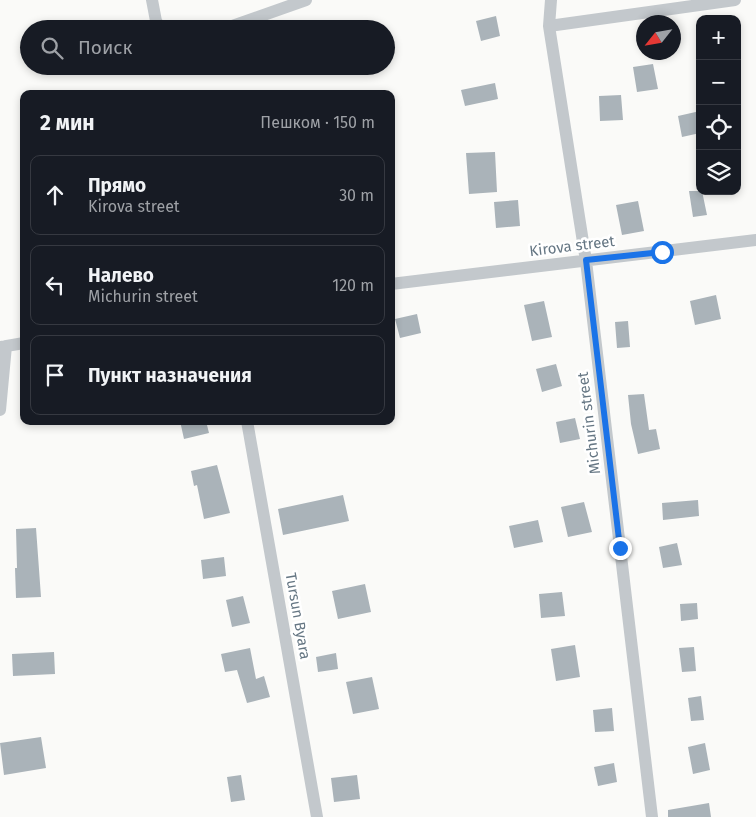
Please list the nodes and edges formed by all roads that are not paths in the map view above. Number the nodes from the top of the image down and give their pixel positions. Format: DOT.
graph roads {
  1 [pos="152,0"];
  2 [pos="306,0"];
  3 [pos="550,0"];
  4 [pos="735,0"];
  5 [pos="156,20"];
  6 [pos="249,20"];
  7 [pos="549,26"];
  8 [pos="756,240"];
  9 [pos="586,260"];
  10 [pos="395,284"];
  11 [pos="20,344"];
  12 [pos="3,346"];
  13 [pos="0,410"];
  14 [pos="248,425"];
  15 [pos="317,817"];
  16 [pos="652,817"];
  1 -- 5 [label="street"];
  2 -- 6 [label="street"];
  3 -- 7 [label="street, Michurin street"];
  4 -- 7 [label="street"];
  7 -- 9 [label="street, Michurin street"];
  8 -- 9 [label="street, Kirova street"];
  9 -- 10 [label="street, Kirova street"];
  9 -- 16 [label="street, Michurin street"];
  11 -- 12 [label="street"];
  12 -- 13 [label="street"];
  14 -- 15 [label="street, Tursun Byara"];
}
